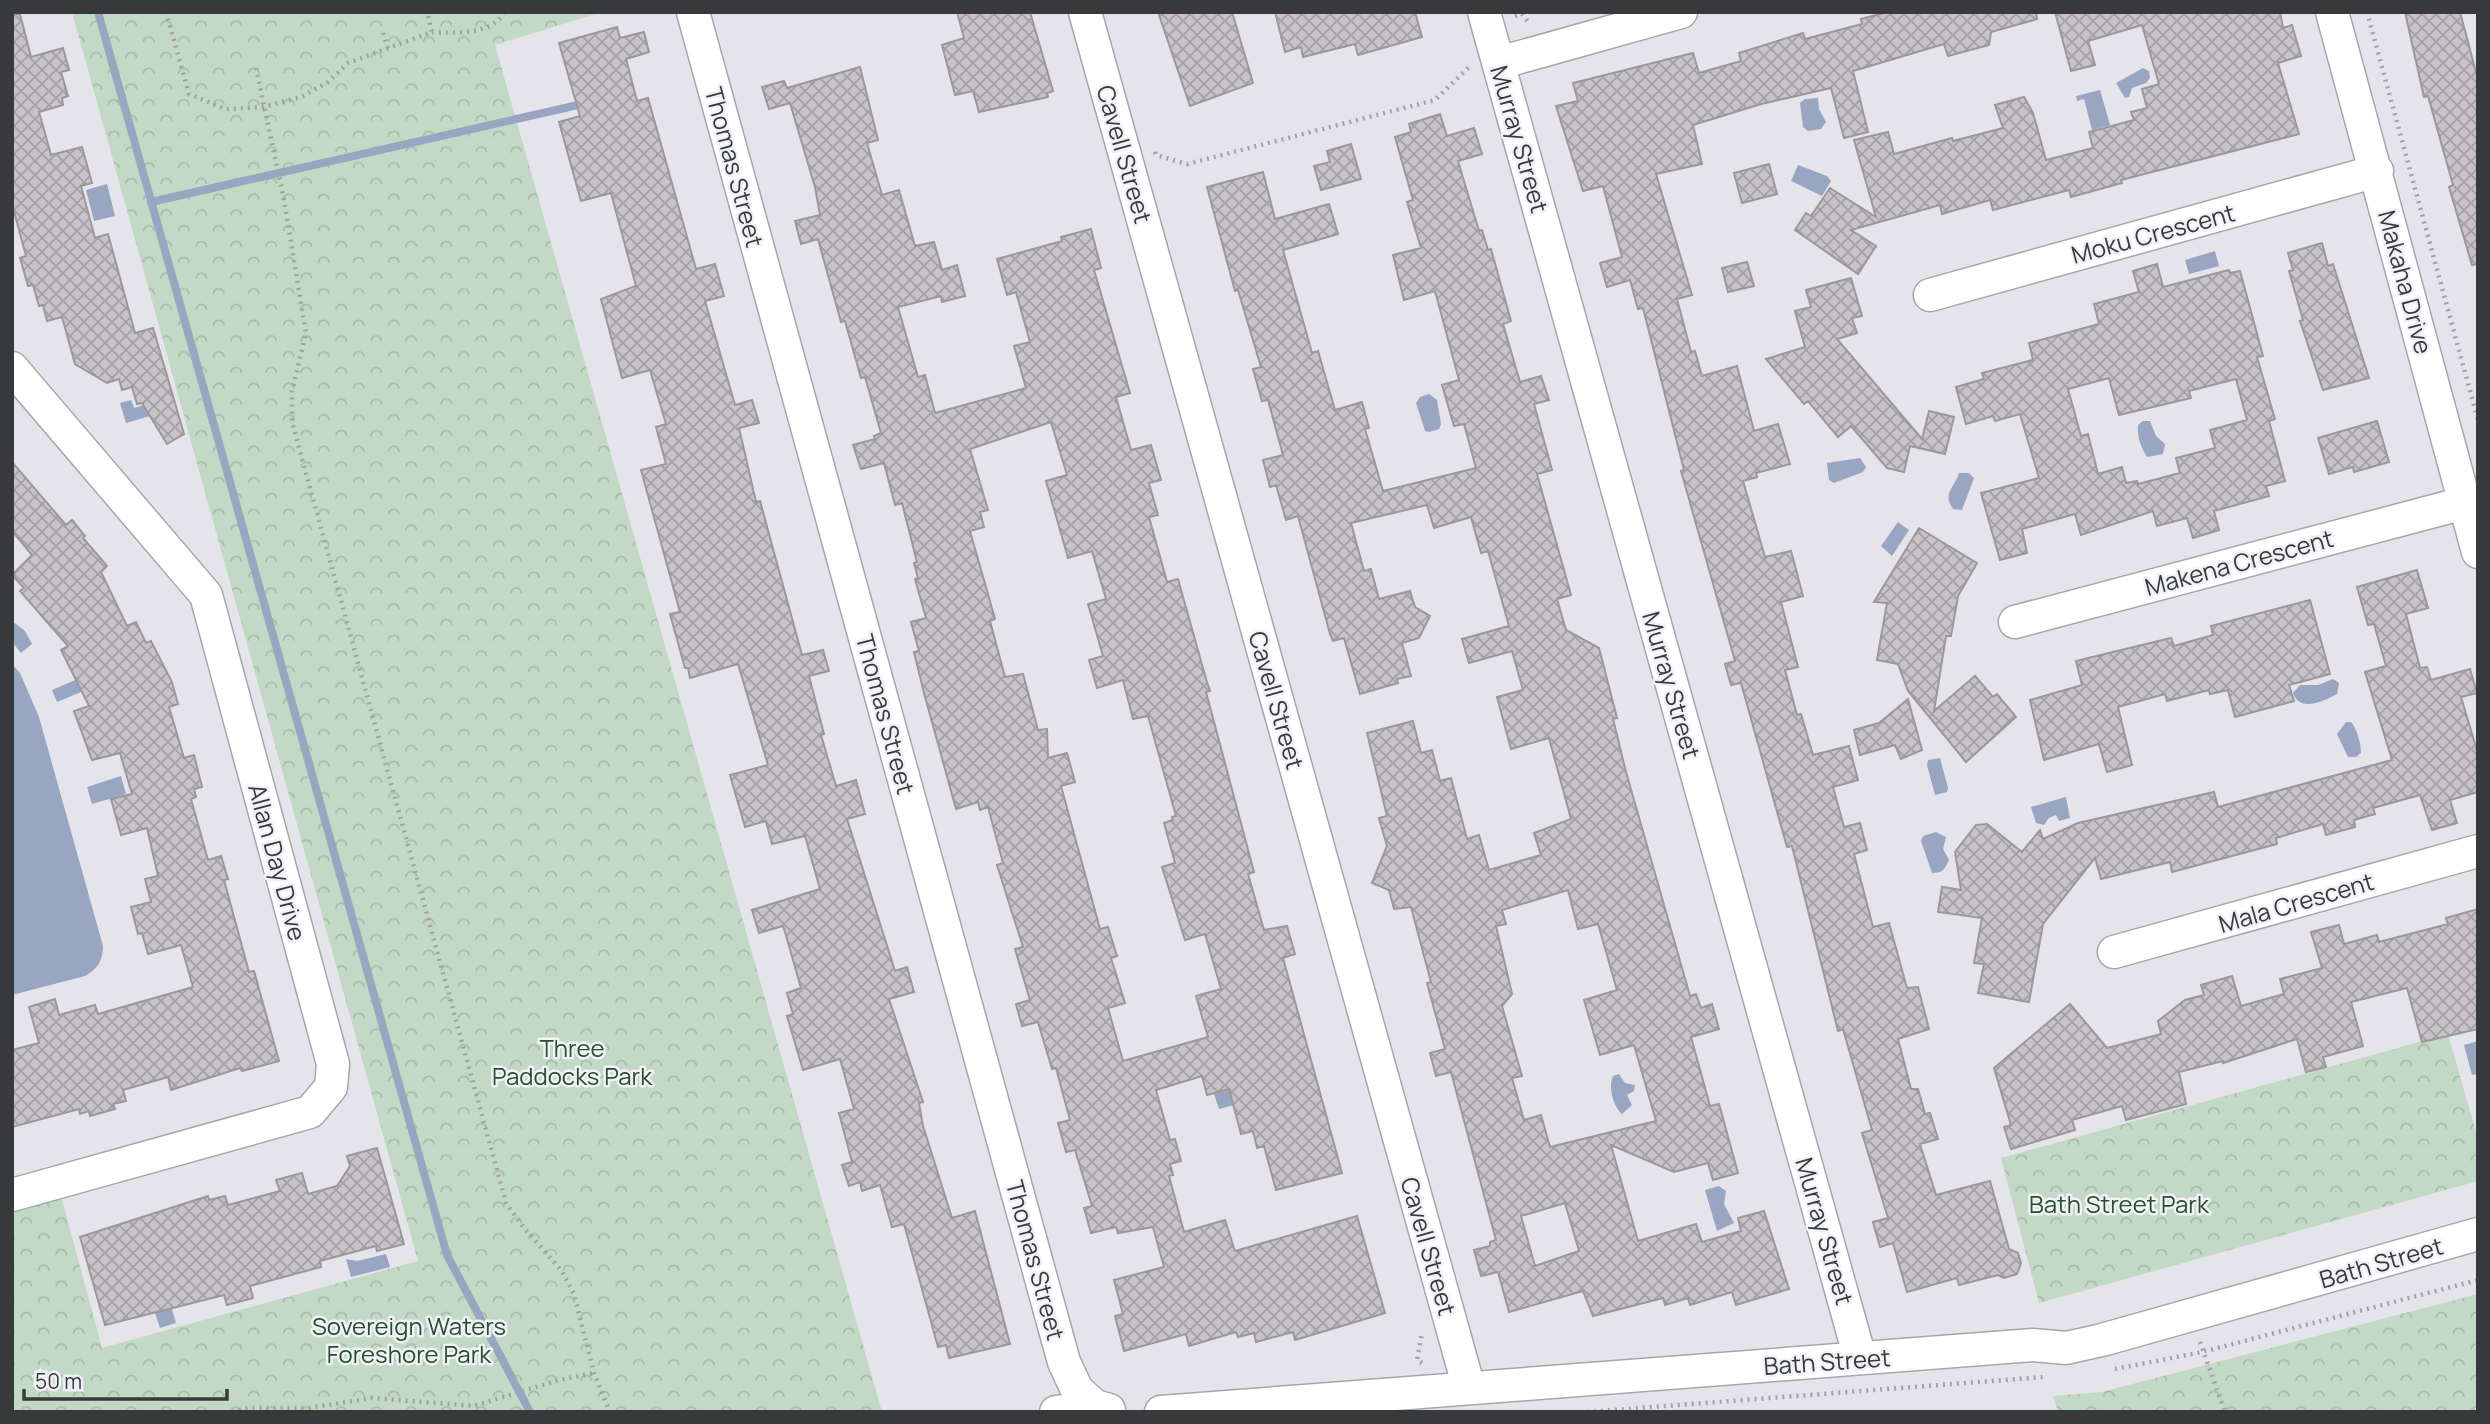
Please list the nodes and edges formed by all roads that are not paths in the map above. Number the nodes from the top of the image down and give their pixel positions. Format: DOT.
graph roads {
  1 [pos="693,12"];
  2 [pos="1085,12"];
  3 [pos="1484,12"];
  4 [pos="1681,12"];
  5 [pos="2332,12"];
  6 [pos="1485,60"];
  7 [pos="2376,172"];
  8 [pos="1930,295"];
  9 [pos="12,368"];
  10 [pos="2464,503"];
  11 [pos="2478,552"];
  12 [pos="2015,622"];
  13 [pos="2478,851"];
  14 [pos="2115,952"];
  15 [pos="12,1195"];
  16 [pos="2478,1234"];
  17 [pos="1860,1358"];
  18 [pos="1469,1388"];
  19 [pos="1105,1409"];
  20 [pos="1056,1412"];
  21 [pos="1161,1412"];
  1 -- 19 [label="street, Thomas Street"];
  2 -- 18 [label="street, Cavell Street"];
  3 -- 6 [label="street, Murray Street"];
  4 -- 6 [label="street"];
  5 -- 7 [label="street, Makaha Drive"];
  6 -- 17 [label="street, Murray Street"];
  7 -- 8 [label="street, Moku Crescent"];
  7 -- 10 [label="street, Makaha Drive"];
  9 -- 15 [label="street, Allan Day Drive"];
  10 -- 11 [label="street, Makaha Drive"];
  10 -- 12 [label="street, Makena Crescent"];
  13 -- 14 [label="street, Mala Crescent"];
  16 -- 17 [label="street, Bath Street"];
  17 -- 18 [label="street, Bath Street"];
  18 -- 21 [label="street, Bath Street"];
  19 -- 20 [label="street"];
}
